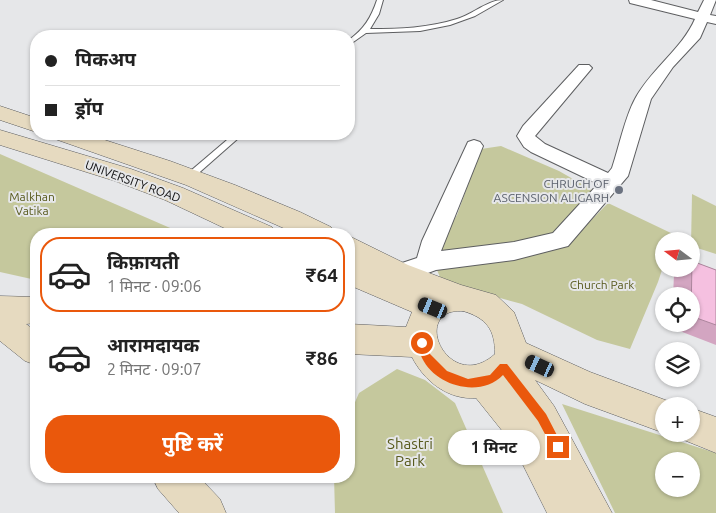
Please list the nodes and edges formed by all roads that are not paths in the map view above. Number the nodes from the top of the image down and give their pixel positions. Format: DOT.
graph roads {
  1 [pos="380,0"];
  2 [pos="500,0"];
  3 [pos="635,0"];
  4 [pos="710,12"];
  5 [pos="365,31"];
  6 [pos="355,38"];
  7 [pos="584,68"];
  8 [pos="0,113"];
  9 [pos="30,123"];
  10 [pos="0,137"];
  11 [pos="81,140"];
  12 [pos="232,140"];
  13 [pos="474,146"];
  14 [pos="190,176"];
  15 [pos="611,182"];
  16 [pos="250,228"];
  17 [pos="310,228"];
  18 [pos="355,250"];
  19 [pos="426,264"];
  20 [pos="398,274"];
  21 [pos="355,275"];
  22 [pos="461,298"];
  23 [pos="433,308"];
  24 [pos="0,310"];
  25 [pos="30,310"];
  26 [pos="0,322"];
  27 [pos="355,339"];
  28 [pos="422,343"];
  29 [pos="30,345"];
  30 [pos="499,367"];
  31 [pos="655,413"];
  32 [pos="700,429"];
  33 [pos="716,435"];
  34 [pos="177,483"];
  35 [pos="206,513"];
  36 [pos="568,513"];
  37 [pos="592,513"];
  1 -- 5 [label="lane"];
  2 -- 5 [label="lane"];
  3 -- 4 [label="street"];
  4 -- 15 [label="street"];
  5 -- 6 [label="lane"];
  7 -- 15 [label="street"];
  8 -- 9 [label="main road"];
  10 -- 16 [label="main road, UNIVERSITY ROAD"];
  11 -- 14 [label="main road, UNIVERSITY ROAD"];
  12 -- 14 [label="lane"];
  13 -- 19 [label="street"];
  14 -- 17 [label="main road, UNIVERSITY ROAD"];
  15 -- 19 [label="street"];
  18 -- 20 [label="main road"];
  19 -- 20 [label="street"];
  20 -- 22 [label="main road"];
  21 -- 23 [label="main road"];
  22 -- 23 [label="main road"];
  22 -- 30 [label="main road"];
  23 -- 28 [label="main road"];
  24 -- 25 [label="main road"];
  26 -- 29 [label="main road"];
  27 -- 28 [label="main road"];
  28 -- 30 [label="main road"];
  30 -- 31 [label="main road"];
  30 -- 36 [label="main road"];
  30 -- 37 [label="main road"];
  32 -- 33 [label="main road"];
  34 -- 35 [label="main road"];
}
